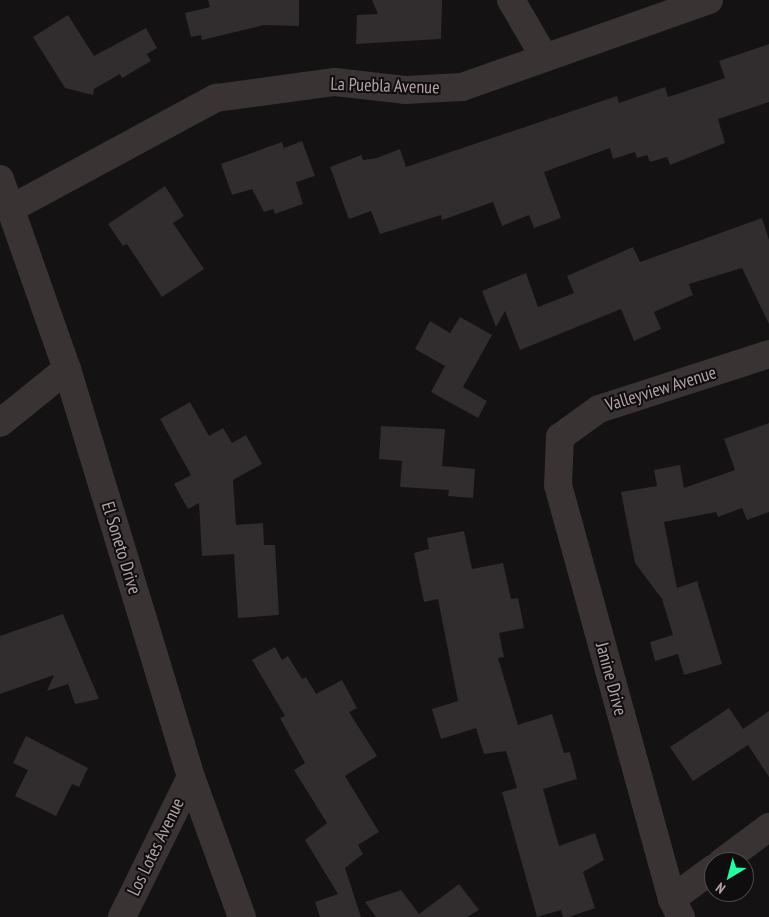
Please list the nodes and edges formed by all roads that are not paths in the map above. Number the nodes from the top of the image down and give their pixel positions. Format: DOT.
graph roads {
  1 [pos="511,0"];
  2 [pos="709,0"];
  3 [pos="543,54"];
  4 [pos="0,179"];
  5 [pos="14,207"];
  6 [pos="769,354"];
  7 [pos="67,369"];
  8 [pos="0,424"];
  9 [pos="560,437"];
  10 [pos="191,777"];
  11 [pos="769,827"];
  12 [pos="735,852"];
  13 [pos="704,879"];
  14 [pos="677,908"];
  15 [pos="122,917"];
  16 [pos="242,917"];
  1 -- 3 [label="street"];
  2 -- 3 [label="street, La Puebla Avenue"];
  3 -- 5 [label="street, La Puebla Avenue"];
  4 -- 5 [label="street, El Soneto Drive"];
  5 -- 7 [label="street, El Soneto Drive"];
  6 -- 9 [label="street, Valleyview Avenue"];
  7 -- 8 [label="street"];
  7 -- 10 [label="street, El Soneto Drive"];
  9 -- 14 [label="street, Janine Drive"];
  10 -- 15 [label="street, Los Lotes Avenue"];
  10 -- 16 [label="street, El Soneto Drive"];
  11 -- 12 [label="street"];
  13 -- 14 [label="street"];
}
